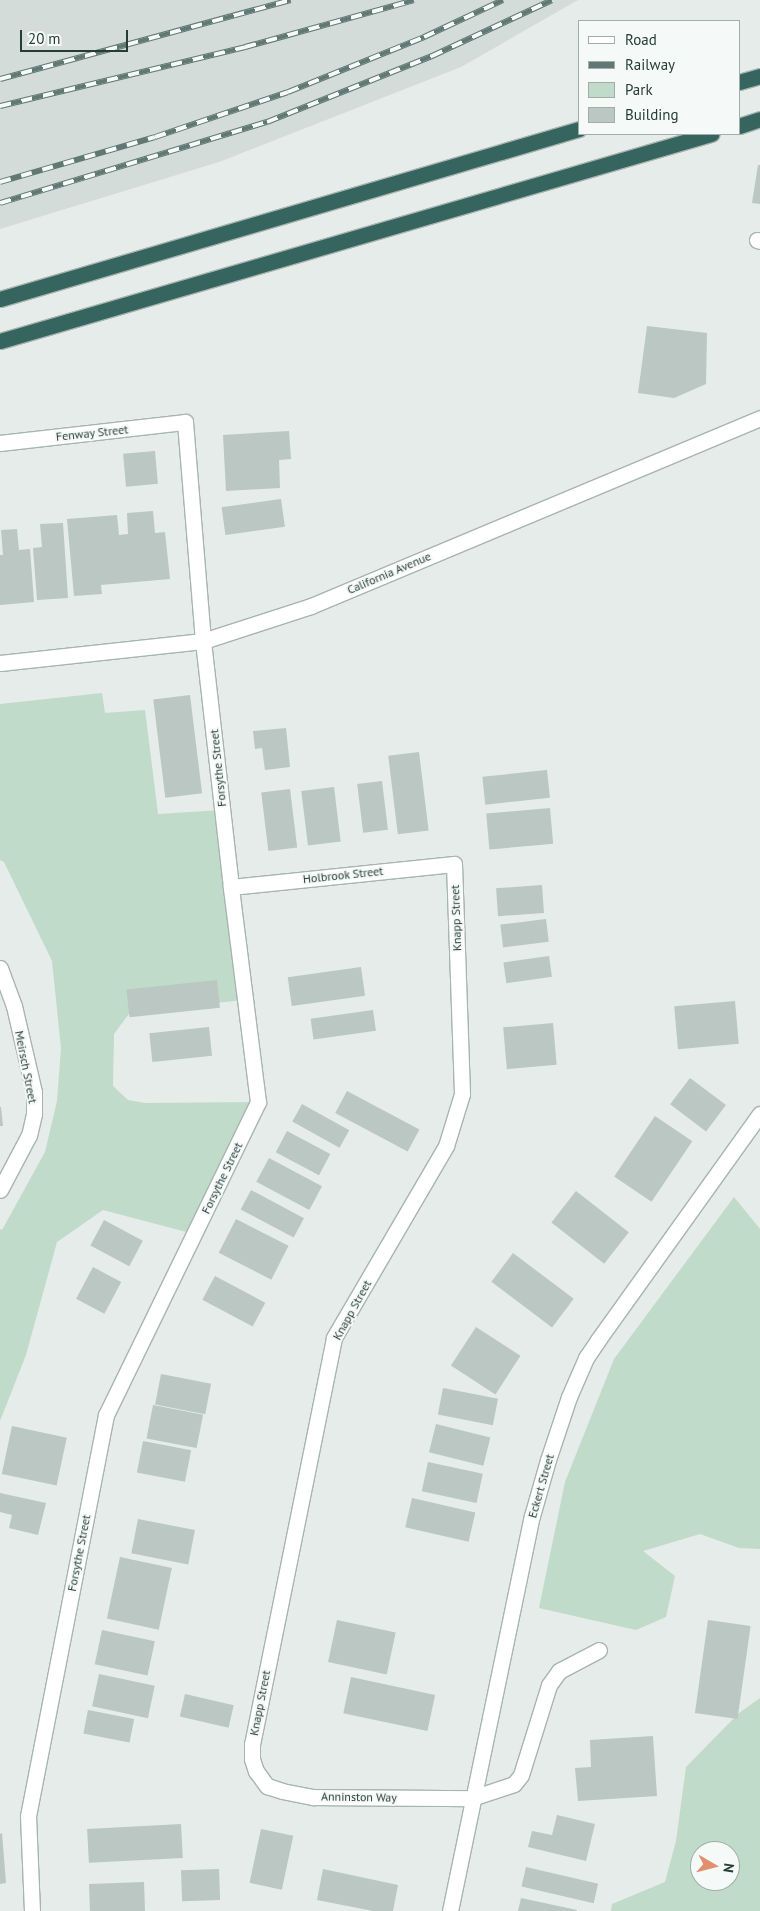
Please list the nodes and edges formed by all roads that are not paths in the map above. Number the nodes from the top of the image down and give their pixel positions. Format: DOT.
graph roads {
  1 [pos="760,76"];
  2 [pos="740,82"];
  3 [pos="760,119"];
  4 [pos="740,126"];
  5 [pos="578,129"];
  6 [pos="708,135"];
  7 [pos="0,299"];
  8 [pos="0,341"];
  9 [pos="760,418"];
  10 [pos="185,422"];
  11 [pos="0,443"];
  12 [pos="204,641"];
  13 [pos="0,663"];
  14 [pos="454,864"];
  15 [pos="231,887"];
  16 [pos="0,968"];
  17 [pos="760,1114"];
  18 [pos="0,1190"];
  19 [pos="599,1650"];
  20 [pos="256,1771"];
  21 [pos="472,1798"];
  22 [pos="32,1911"];
  23 [pos="450,1911"];
  1 -- 2 [label="highway"];
  3 -- 4 [label="highway"];
  5 -- 7 [label="highway"];
  6 -- 8 [label="highway"];
  9 -- 12 [label="street, California Avenue"];
  10 -- 11 [label="street, Fenway Street"];
  10 -- 12 [label="street, Forsythe Street"];
  12 -- 13 [label="street, California Avenue"];
  12 -- 15 [label="street, Forsythe Street"];
  14 -- 15 [label="street, Holbrook Street"];
  14 -- 20 [label="street, Knapp Street"];
  15 -- 22 [label="street, Forsythe Street"];
  16 -- 18 [label="street, Meirsch Street"];
  17 -- 21 [label="street, Eckert Street"];
  19 -- 21 [label="street, Anninston Way"];
  20 -- 21 [label="street, Anninston Way"];
  21 -- 23 [label="street, Eckert Street"];
}
